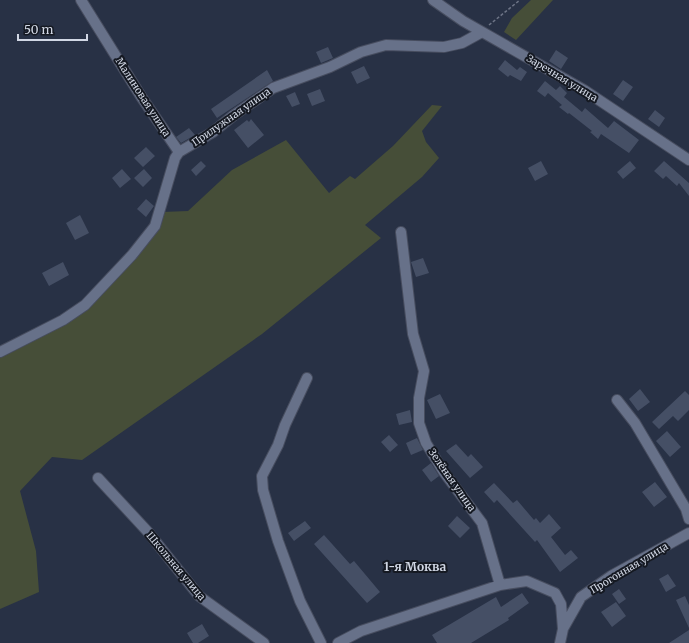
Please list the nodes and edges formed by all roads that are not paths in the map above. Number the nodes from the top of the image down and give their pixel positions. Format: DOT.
graph roads {
  1 [pos="81,0"];
  2 [pos="433,0"];
  3 [pos="482,32"];
  4 [pos="180,152"];
  5 [pos="689,160"];
  6 [pos="401,232"];
  7 [pos="0,352"];
  8 [pos="307,378"];
  9 [pos="617,400"];
  10 [pos="98,478"];
  11 [pos="689,519"];
  12 [pos="689,533"];
  13 [pos="500,585"];
  14 [pos="563,629"];
  15 [pos="264,643"];
  16 [pos="322,643"];
  17 [pos="338,643"];
  18 [pos="560,643"];
  1 -- 4 [label="street, Малиновая улица"];
  2 -- 3 [label="street, Заречная улица"];
  3 -- 4 [label="street, Прилужная улица"];
  3 -- 5 [label="street, Заречная улица"];
  4 -- 7 [label="street, Прилужная улица"];
  6 -- 13 [label="street, Зелёная улица"];
  8 -- 16 [label="street"];
  9 -- 11 [label="street"];
  10 -- 15 [label="street, Школьная улица"];
  12 -- 14 [label="street, Прогонная улица"];
  13 -- 14 [label="street"];
  13 -- 17 [label="street"];
  14 -- 18 [label="street"];
}
